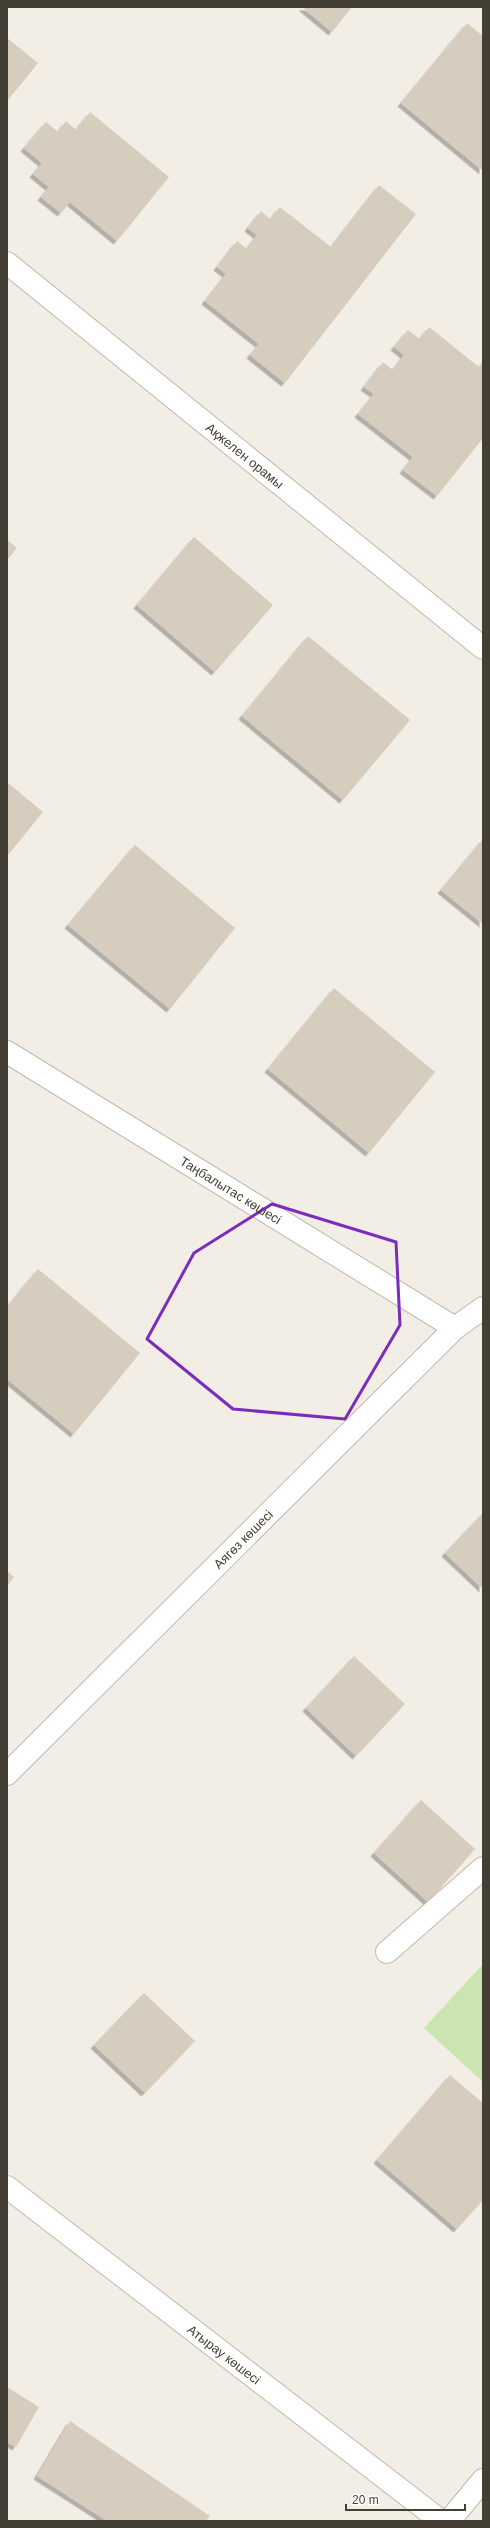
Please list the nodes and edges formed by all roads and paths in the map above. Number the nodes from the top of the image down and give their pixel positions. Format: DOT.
graph roads {
  1 [pos="7,263"];
  2 [pos="483,648"];
  3 [pos="7,1052"];
  4 [pos="483,1308"];
  5 [pos="455,1328"];
  6 [pos="7,1774"];
  7 [pos="483,1868"];
  8 [pos="387,1952"];
  9 [pos="7,2187"];
  10 [pos="483,2480"];
  11 [pos="441,2521"];
  12 [pos="449,2521"];
  1 -- 2 [label="street, Ақжелен орамы"];
  3 -- 5 [label="street, Таңбалытас көшесі"];
  4 -- 5 [label="street, Аягөз көшесі"];
  5 -- 6 [label="street, Аягөз көшесі"];
  7 -- 8 [label="street"];
  9 -- 11 [label="street, Атырау көшесі"];
  10 -- 12 [label="street"];
}
